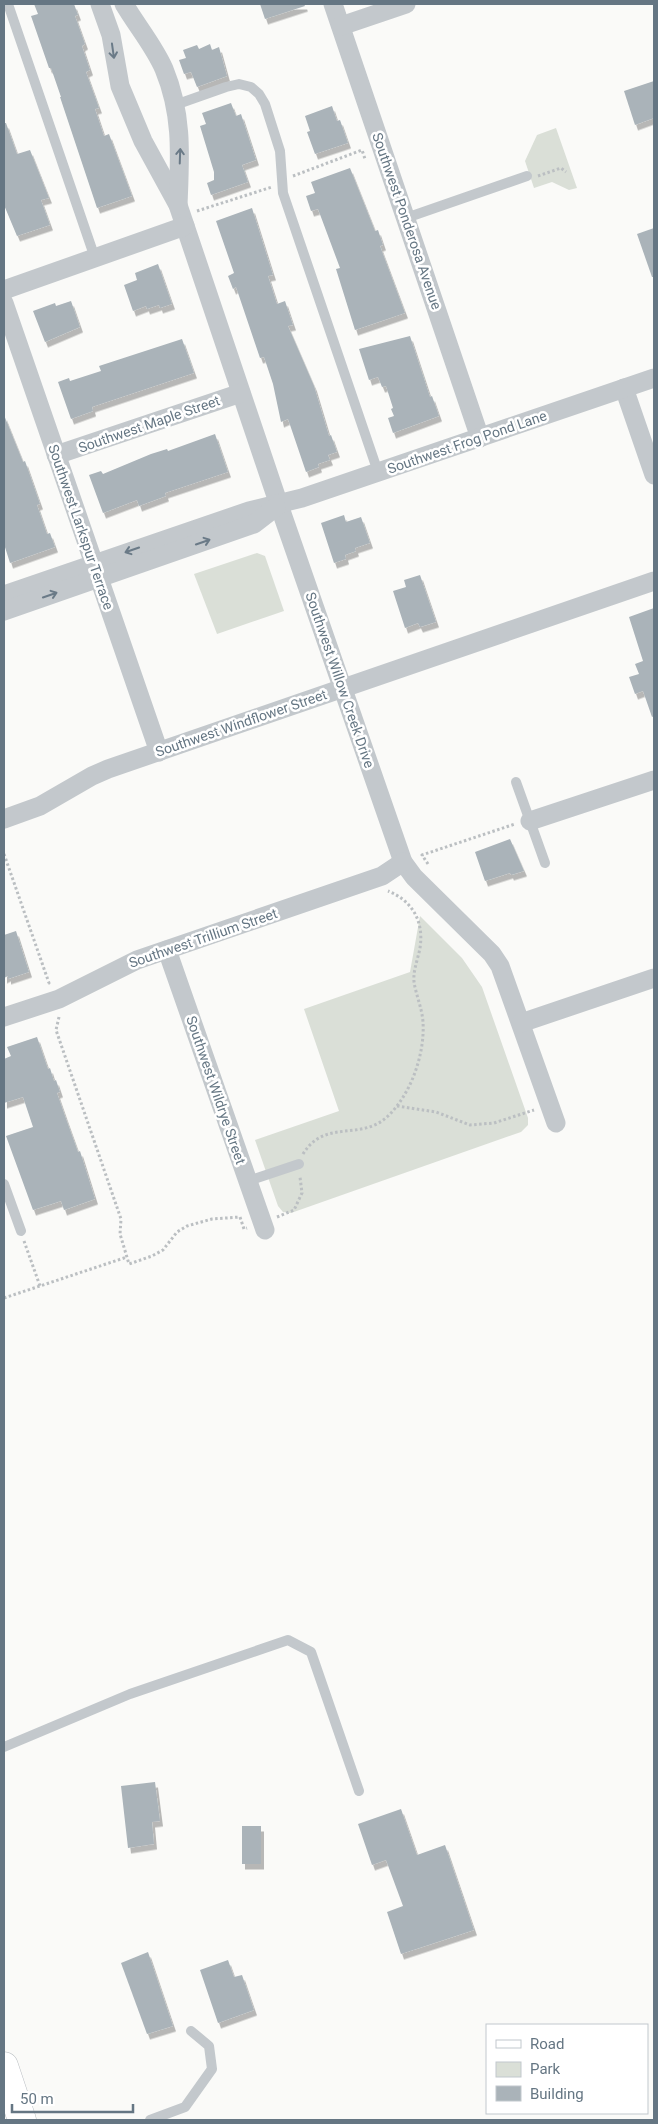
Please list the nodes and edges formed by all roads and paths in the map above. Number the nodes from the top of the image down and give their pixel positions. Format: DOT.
graph roads {
  1 [pos="8,4"];
  2 [pos="100,4"];
  3 [pos="124,4"];
  4 [pos="333,4"];
  5 [pos="406,4"];
  6 [pos="341,26"];
  7 [pos="175,105"];
  8 [pos="566,172"];
  9 [pos="532,176"];
  10 [pos="178,205"];
  11 [pos="406,218"];
  12 [pos="185,226"];
  13 [pos="95,258"];
  14 [pos="4,290"];
  15 [pos="4,303"];
  16 [pos="654,378"];
  17 [pos="624,388"];
  18 [pos="241,393"];
  19 [pos="480,438"];
  20 [pos="56,455"];
  21 [pos="378,472"];
  22 [pos="654,475"];
  23 [pos="279,505"];
  24 [pos="96,571"];
  25 [pos="654,581"];
  26 [pos="4,595"];
  27 [pos="4,611"];
  28 [pos="342,688"];
  29 [pos="159,752"];
  30 [pos="654,780"];
  31 [pos="516,782"];
  32 [pos="4,819"];
  33 [pos="530,820"];
  34 [pos="4,854"];
  35 [pos="403,862"];
  36 [pos="545,863"];
  37 [pos="428,864"];
  38 [pos="383,893"];
  39 [pos="167,950"];
  40 [pos="654,978"];
  41 [pos="43,985"];
  42 [pos="35,1007"];
  43 [pos="4,1017"];
  44 [pos="521,1023"];
  45 [pos="550,1105"];
  46 [pos="397,1106"];
  47 [pos="556,1123"];
  48 [pos="299,1164"];
  49 [pos="248,1181"];
  50 [pos="4,1186"];
  51 [pos="264,1226"];
  52 [pos="21,1231"];
  53 [pos="127,1257"];
  54 [pos="40,1286"];
  55 [pos="4,1298"];
  56 [pos="4,1747"];
  57 [pos="359,1791"];
  58 [pos="191,2031"];
  59 [pos="4,2066"];
  60 [pos="22,2120"];
  61 [pos="150,2120"];
  1 -- 13 [label="lane"];
  2 -- 10 [label="street, Southwest Willow Creek Drive, one-way"];
  3 -- 7 [label="street, Southwest Willow Creek Drive"];
  4 -- 6 [label="street, Southwest Ponderosa Avenue"];
  5 -- 6 [label="street"];
  6 -- 11 [label="street, Southwest Ponderosa Avenue"];
  10 -- 7 [label="street, Southwest Willow Creek Drive, one-way"];
  7 -- 21 [label="lane"];
  8 -- 9 [label="path"];
  9 -- 11 [label="lane"];
  10 -- 12 [label="street, Southwest Willow Creek Drive"];
  11 -- 19 [label="street, Southwest Ponderosa Avenue"];
  12 -- 13 [label="street"];
  12 -- 18 [label="street, Southwest Willow Creek Drive"];
  13 -- 14 [label="street"];
  15 -- 20 [label="street, Southwest Larkspur Terrace"];
  16 -- 17 [label="street, Southwest Frog Pond Lane"];
  17 -- 19 [label="street, Southwest Frog Pond Lane"];
  17 -- 22 [label="street"];
  18 -- 20 [label="street, Southwest Maple Street"];
  18 -- 23 [label="street, Southwest Willow Creek Drive"];
  19 -- 21 [label="street, Southwest Frog Pond Lane"];
  20 -- 24 [label="street, Southwest Larkspur Terrace"];
  21 -- 23 [label="street, Southwest Frog Pond Lane"];
  23 -- 24 [label="street, Southwest Frog Pond Lane"];
  23 -- 28 [label="street, Southwest Willow Creek Drive"];
  24 -- 26 [label="street, Southwest Frog Pond Lane"];
  27 -- 24 [label="street, Southwest Frog Pond Lane, one-way"];
  24 -- 29 [label="street, Southwest Larkspur Terrace"];
  25 -- 28 [label="street, Southwest Windflower Street"];
  28 -- 29 [label="street, Southwest Windflower Street"];
  28 -- 35 [label="street, Southwest Willow Creek Drive"];
  29 -- 32 [label="street, Southwest Windflower Street"];
  30 -- 33 [label="street"];
  31 -- 33 [label="lane"];
  33 -- 36 [label="lane"];
  33 -- 37 [label="path"];
  34 -- 41 [label="path"];
  35 -- 39 [label="street, Southwest Trillium Street"];
  35 -- 44 [label="street, Southwest Willow Creek Drive"];
  38 -- 46 [label="path"];
  39 -- 42 [label="street, Southwest Trillium Street"];
  39 -- 49 [label="street, Southwest Wildrye Street"];
  40 -- 44 [label="street"];
  42 -- 43 [label="street, Southwest Trillium Street"];
  42 -- 53 [label="path"];
  44 -- 45 [label="street, Southwest Willow Creek Drive"];
  45 -- 46 [label="path"];
  45 -- 47 [label="street, Southwest Willow Creek Drive"];
  46 -- 48 [label="path"];
  48 -- 49 [label="lane"];
  48 -- 51 [label="path"];
  49 -- 51 [label="street, Southwest Wildrye Street"];
  50 -- 52 [label="lane"];
  51 -- 53 [label="path"];
  52 -- 54 [label="path"];
  53 -- 54 [label="path"];
  54 -- 55 [label="path"];
  56 -- 57 [label="lane"];
  58 -- 61 [label="lane"];
  59 -- 60 [label="main road"];
}
